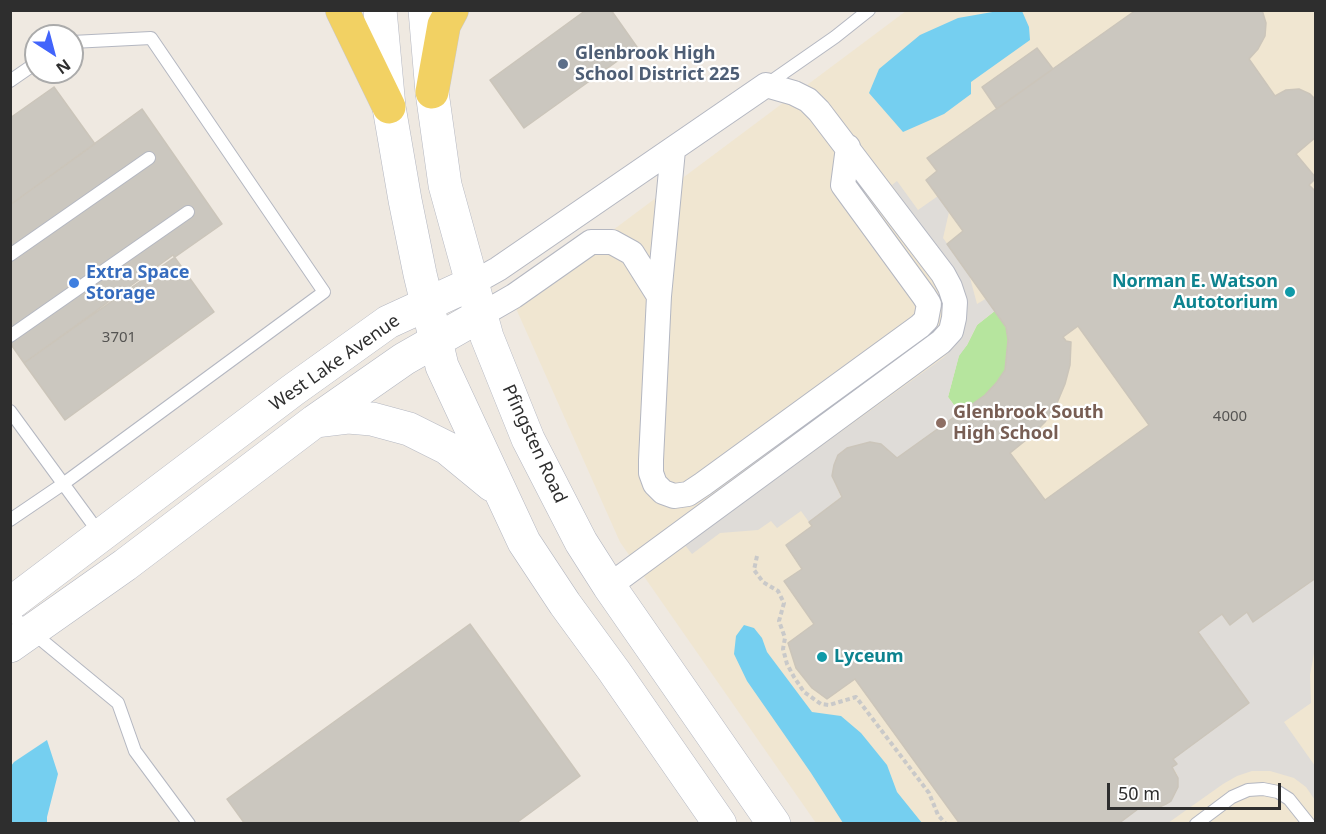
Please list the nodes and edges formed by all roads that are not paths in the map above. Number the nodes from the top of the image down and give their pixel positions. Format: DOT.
graph roads {
  1 [pos="342,10"];
  2 [pos="380,10"];
  3 [pos="425,10"];
  4 [pos="452,10"];
  5 [pos="869,10"];
  6 [pos="84,41"];
  7 [pos="24,71"];
  8 [pos="10,81"];
  9 [pos="766,85"];
  10 [pos="432,92"];
  11 [pos="389,107"];
  12 [pos="848,147"];
  13 [pos="673,150"];
  14 [pos="149,158"];
  15 [pos="188,212"];
  16 [pos="10,255"];
  17 [pos="473,283"];
  18 [pos="659,296"];
  19 [pos="427,305"];
  20 [pos="481,315"];
  21 [pos="10,336"];
  22 [pos="436,341"];
  23 [pos="10,411"];
  24 [pos="315,421"];
  25 [pos="63,484"];
  26 [pos="498,489"];
  27 [pos="10,520"];
  28 [pos="100,535"];
  29 [pos="609,586"];
  30 [pos="10,604"];
  31 [pos="17,631"];
  32 [pos="189,824"];
  33 [pos="720,824"];
  34 [pos="774,824"];
  35 [pos="1196,824"];
  36 [pos="1309,824"];
  1 -- 11 [label="main road"];
  2 -- 11 [label="main road"];
  3 -- 10 [label="main road, Pfingsten Road"];
  4 -- 10 [label="main road"];
  5 -- 9 [label="lane"];
  6 -- 25 [label="lane"];
  7 -- 8 [label="lane"];
  9 -- 12 [label="street"];
  9 -- 13 [label="street, West Lake Avenue"];
  10 -- 17 [label="main road, Pfingsten Road"];
  11 -- 19 [label="main road"];
  12 -- 18 [label="street"];
  12 -- 29 [label="street"];
  13 -- 17 [label="street, West Lake Avenue"];
  13 -- 18 [label="street"];
  14 -- 16 [label="lane"];
  15 -- 21 [label="lane"];
  17 -- 19 [label="main road, West Lake Avenue"];
  17 -- 20 [label="main road, Pfingsten Road"];
  18 -- 20 [label="street"];
  19 -- 22 [label="main road"];
  19 -- 28 [label="main road, West Lake Avenue"];
  20 -- 22 [label="main road, West Lake Avenue"];
  20 -- 29 [label="main road, Pfingsten Road"];
  22 -- 24 [label="main road, West Lake Avenue"];
  22 -- 26 [label="main road"];
  23 -- 25 [label="lane"];
  24 -- 26 [label="main road"];
  24 -- 31 [label="main road, West Lake Avenue"];
  25 -- 27 [label="lane"];
  25 -- 28 [label="lane"];
  26 -- 33 [label="main road"];
  28 -- 30 [label="main road, West Lake Avenue"];
  29 -- 34 [label="main road, Pfingsten Road"];
  31 -- 32 [label="lane"];
  35 -- 36 [label="lane"];
}
